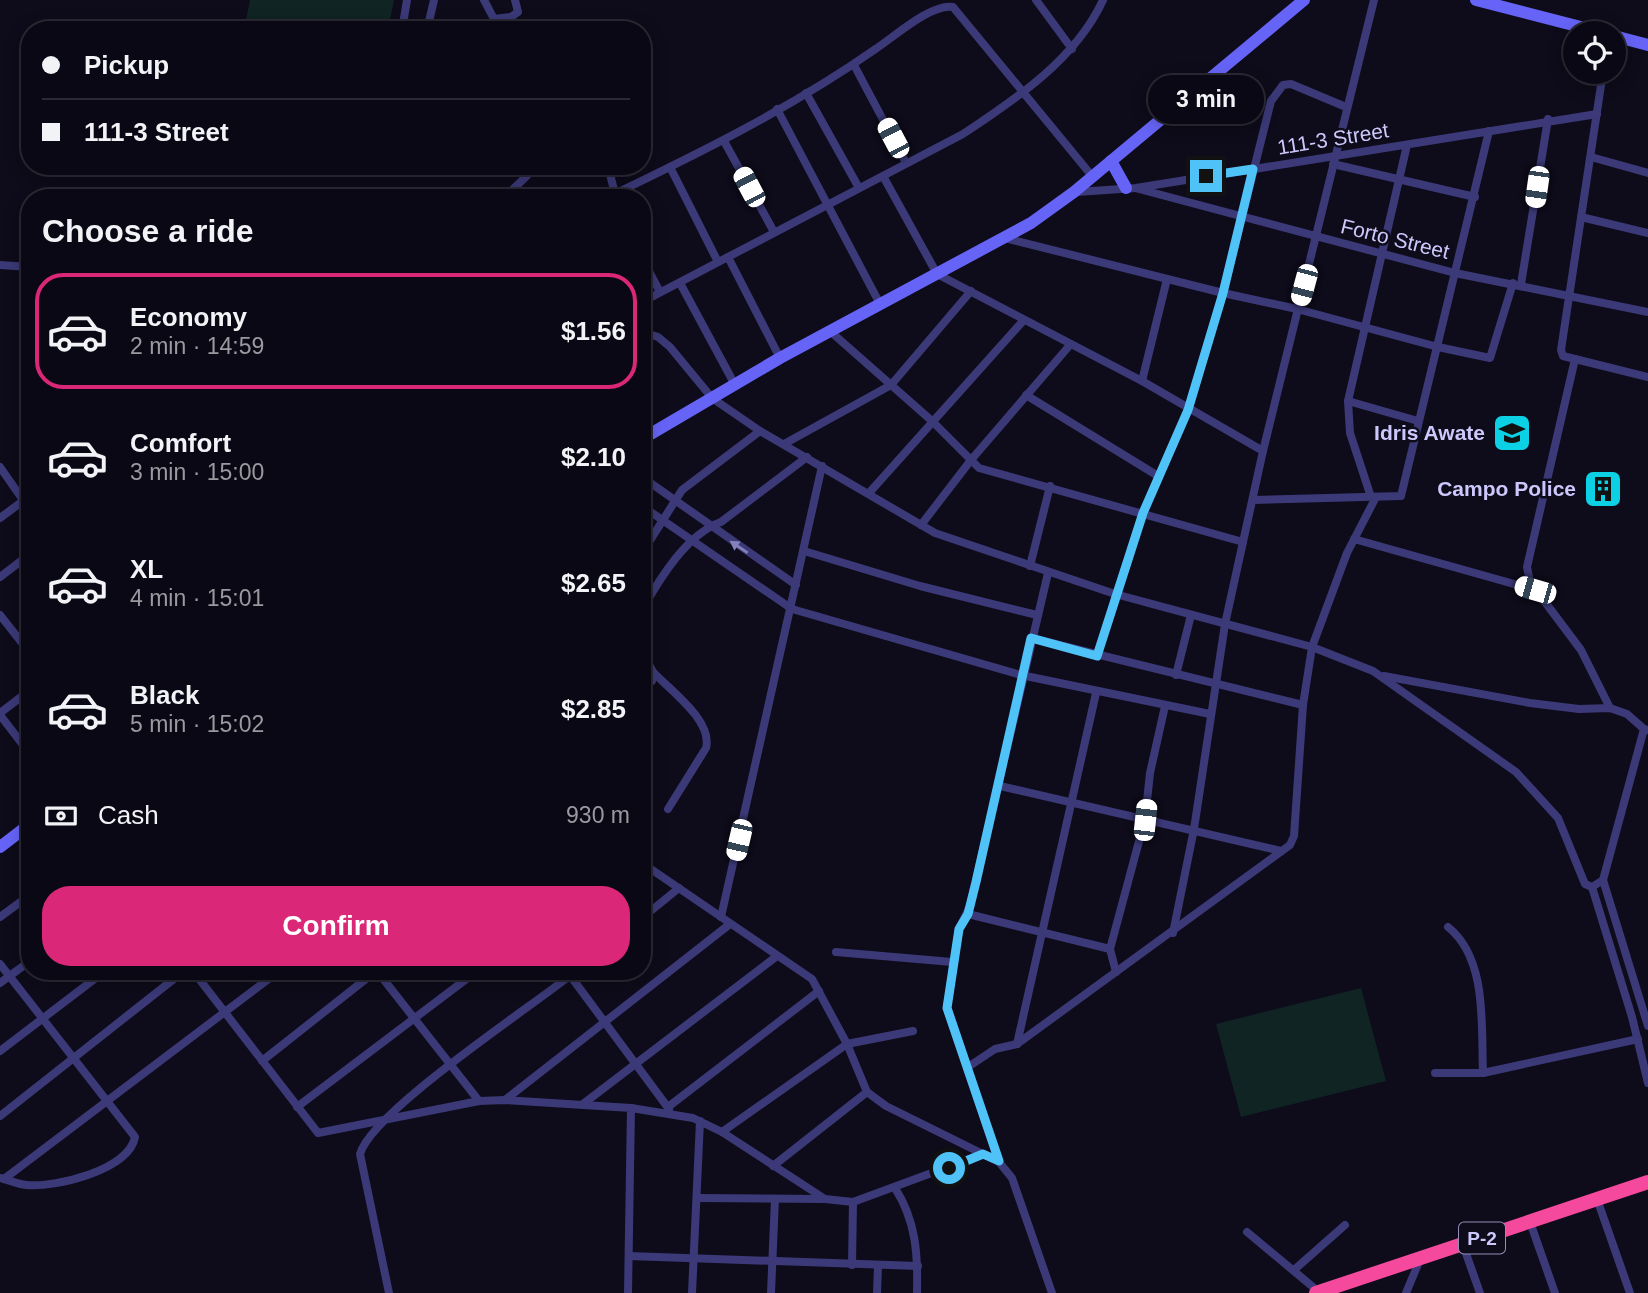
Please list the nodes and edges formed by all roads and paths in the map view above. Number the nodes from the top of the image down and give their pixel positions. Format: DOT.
graph roads {
  1 [pos="407,0"];
  2 [pos="434,0"];
  3 [pos="484,0"];
  4 [pos="515,0"];
  5 [pos="960,0"];
  6 [pos="1036,0"];
  7 [pos="1102,0"];
  8 [pos="1304,0"];
  9 [pos="1374,0"];
  10 [pos="1478,0"];
  11 [pos="953,7"];
  12 [pos="404,21"];
  13 [pos="429,21"];
  14 [pos="1563,22"];
  15 [pos="1626,39"];
  16 [pos="1648,45"];
  17 [pos="1072,49"];
  18 [pos="853,65"];
  19 [pos="1601,84"];
  20 [pos="1021,92"];
  21 [pos="806,93"];
  22 [pos="1346,107"];
  23 [pos="777,109"];
  24 [pos="1597,114"];
  25 [pos="1548,119"];
  26 [pos="1489,131"];
  27 [pos="724,141"];
  28 [pos="1407,145"];
  29 [pos="1591,157"];
  30 [pos="1111,161"];
  31 [pos="1333,161"];
  32 [pos="906,163"];
  33 [pos="670,167"];
  34 [pos="1253,169"];
  35 [pos="1648,173"];
  36 [pos="528,175"];
  37 [pos="883,176"];
  38 [pos="1092,176"];
  39 [pos="1401,178"];
  40 [pos="859,188"];
  41 [pos="1131,188"];
  42 [pos="513,189"];
  43 [pos="625,189"];
  44 [pos="1074,192"];
  45 [pos="1475,197"];
  46 [pos="827,205"];
  47 [pos="1581,217"];
  48 [pos="1241,218"];
  49 [pos="774,232"];
  50 [pos="1648,233"];
  51 [pos="1005,238"];
  52 [pos="1316,238"];
  53 [pos="1382,253"];
  54 [pos="728,257"];
  55 [pos="718,262"];
  56 [pos="0,265"];
  57 [pos="21,266"];
  58 [pos="1455,272"];
  59 [pos="937,274"];
  60 [pos="651,275"];
  61 [pos="1167,279"];
  62 [pos="680,283"];
  63 [pos="1517,283"];
  64 [pos="971,291"];
  65 [pos="660,292"];
  66 [pos="1223,293"];
  67 [pos="1570,294"];
  68 [pos="651,297"];
  69 [pos="880,304"];
  70 [pos="1297,309"];
  71 [pos="1648,312"];
  72 [pos="1023,320"];
  73 [pos="1365,328"];
  74 [pos="831,332"];
  75 [pos="651,334"];
  76 [pos="1070,345"];
  77 [pos="1438,347"];
  78 [pos="780,358"];
  79 [pos="1575,359"];
  80 [pos="1648,377"];
  81 [pos="1142,381"];
  82 [pos="735,385"];
  83 [pos="891,385"];
  84 [pos="1026,395"];
  85 [pos="712,398"];
  86 [pos="1348,401"];
  87 [pos="1188,410"];
  88 [pos="932,421"];
  89 [pos="1418,421"];
  90 [pos="760,431"];
  91 [pos="651,434"];
  92 [pos="784,444"];
  93 [pos="1263,451"];
  94 [pos="807,457"];
  95 [pos="971,460"];
  96 [pos="822,466"];
  97 [pos="0,467"];
  98 [pos="1158,476"];
  99 [pos="651,483"];
  100 [pos="1050,486"];
  101 [pos="869,493"];
  102 [pos="1373,497"];
  103 [pos="21,498"];
  104 [pos="674,500"];
  105 [pos="1253,500"];
  106 [pos="21,502"];
  107 [pos="651,513"];
  108 [pos="1143,513"];
  109 [pos="0,518"];
  110 [pos="663,522"];
  111 [pos="707,525"];
  112 [pos="921,525"];
  113 [pos="651,539"];
  114 [pos="1354,539"];
  115 [pos="693,541"];
  116 [pos="1243,542"];
  117 [pos="804,551"];
  118 [pos="21,561"];
  119 [pos="1030,566"];
  120 [pos="1048,573"];
  121 [pos="0,577"];
  122 [pos="796,585"];
  123 [pos="1535,590"];
  124 [pos="651,594"];
  125 [pos="1115,594"];
  126 [pos="792,609"];
  127 [pos="0,615"];
  128 [pos="1037,615"];
  129 [pos="1191,615"];
  130 [pos="1225,624"];
  131 [pos="1031,638"];
  132 [pos="21,642"];
  133 [pos="1312,647"];
  134 [pos="1097,656"];
  135 [pos="651,668"];
  136 [pos="653,672"];
  137 [pos="1176,674"];
  138 [pos="1021,675"];
  139 [pos="1380,675"];
  140 [pos="651,682"];
  141 [pos="1214,682"];
  142 [pos="1096,693"];
  143 [pos="21,697"];
  144 [pos="1303,705"];
  145 [pos="1165,706"];
  146 [pos="1610,708"];
  147 [pos="0,714"];
  148 [pos="1210,714"];
  149 [pos="1646,730"];
  150 [pos="21,742"];
  151 [pos="1000,786"];
  152 [pos="1072,803"];
  153 [pos="668,809"];
  154 [pos="1145,820"];
  155 [pos="1194,829"];
  156 [pos="21,831"];
  157 [pos="0,847"];
  158 [pos="1281,851"];
  159 [pos="651,869"];
  160 [pos="1603,880"];
  161 [pos="1592,887"];
  162 [pos="679,888"];
  163 [pos="21,902"];
  164 [pos="651,911"];
  165 [pos="968,914"];
  166 [pos="0,917"];
  167 [pos="721,918"];
  168 [pos="730,925"];
  169 [pos="1448,927"];
  170 [pos="1043,933"];
  171 [pos="1173,933"];
  172 [pos="1110,949"];
  173 [pos="836,951"];
  174 [pos="777,956"];
  175 [pos="952,962"];
  176 [pos="0,964"];
  177 [pos="21,967"];
  178 [pos="1116,972"];
  179 [pos="9,976"];
  180 [pos="93,980"];
  181 [pos="173,980"];
  182 [pos="199,980"];
  183 [pos="267,980"];
  184 [pos="365,980"];
  185 [pos="384,980"];
  186 [pos="465,980"];
  187 [pos="562,980"];
  188 [pos="576,980"];
  189 [pos="0,984"];
  190 [pos="819,991"];
  191 [pos="224,1013"];
  192 [pos="43,1019"];
  193 [pos="414,1019"];
  194 [pos="603,1022"];
  195 [pos="1648,1026"];
  196 [pos="913,1031"];
  197 [pos="1638,1039"];
  198 [pos="847,1044"];
  199 [pos="1017,1044"];
  200 [pos="0,1051"];
  201 [pos="75,1059"];
  202 [pos="262,1060"];
  203 [pos="637,1063"];
  204 [pos="450,1065"];
  205 [pos="968,1067"];
  206 [pos="1435,1073"];
  207 [pos="1483,1073"];
  208 [pos="1648,1083"];
  209 [pos="867,1092"];
  210 [pos="505,1100"];
  211 [pos="107,1101"];
  212 [pos="479,1101"];
  213 [pos="583,1104"];
  214 [pos="297,1107"];
  215 [pos="631,1108"];
  216 [pos="670,1110"];
  217 [pos="0,1116"];
  218 [pos="384,1119"];
  219 [pos="700,1121"];
  220 [pos="722,1132"];
  221 [pos="983,1154"];
  222 [pos="999,1161"];
  223 [pos="773,1166"];
  224 [pos="2,1178"];
  225 [pos="1648,1182"];
  226 [pos="894,1188"];
  227 [pos="697,1198"];
  228 [pos="775,1199"];
  229 [pos="825,1199"];
  230 [pos="1597,1199"];
  231 [pos="853,1202"];
  232 [pos="1530,1222"];
  233 [pos="1345,1225"];
  234 [pos="1247,1232"];
  235 [pos="1463,1244"];
  236 [pos="629,1256"];
  237 [pos="1421,1257"];
  238 [pos="694,1259"];
  239 [pos="773,1262"];
  240 [pos="852,1265"];
  241 [pos="878,1266"];
  242 [pos="918,1266"];
  243 [pos="1294,1270"];
  244 [pos="388,1293"];
  245 [pos="628,1293"];
  246 [pos="692,1293"];
  247 [pos="771,1293"];
  248 [pos="877,1293"];
  249 [pos="917,1293"];
  250 [pos="1052,1293"];
  251 [pos="1318,1293"];
  252 [pos="1406,1293"];
  253 [pos="1480,1293"];
  254 [pos="1555,1293"];
  255 [pos="1630,1293"];
  1 -- 12 [label="street"];
  2 -- 13 [label="street"];
  3 -- 4 [label="street"];
  5 -- 11 [label="street"];
  6 -- 17 [label="street"];
  7 -- 17 [label="street"];
  8 -- 30 [label="main road"];
  9 -- 22 [label="street"];
  10 -- 14 [label="main road"];
  11 -- 18 [label="street"];
  11 -- 20 [label="street"];
  15 -- 16 [label="main road"];
  17 -- 20 [label="street"];
  18 -- 21 [label="street"];
  18 -- 32 [label="street"];
  19 -- 24 [label="street"];
  20 -- 32 [label="street"];
  20 -- 38 [label="street"];
  21 -- 23 [label="street"];
  21 -- 40 [label="street"];
  22 -- 31 [label="street"];
  22 -- 34 [label="street"];
  23 -- 27 [label="street"];
  23 -- 46 [label="street"];
  24 -- 25 [label="street, 111-3 Street"];
  24 -- 29 [label="street"];
  25 -- 26 [label="street, 111-3 Street"];
  25 -- 63 [label="street"];
  26 -- 28 [label="street, 111-3 Street"];
  26 -- 45 [label="street"];
  27 -- 33 [label="street"];
  27 -- 49 [label="street"];
  28 -- 31 [label="street, 111-3 Street"];
  28 -- 39 [label="street"];
  29 -- 35 [label="street"];
  29 -- 47 [label="street"];
  30 -- 38 [label="main road"];
  30 -- 41 [label="main road"];
  31 -- 34 [label="street, 111-3 Street"];
  31 -- 39 [label="street"];
  31 -- 52 [label="street"];
  32 -- 37 [label="street"];
  33 -- 43 [label="street"];
  33 -- 55 [label="street"];
  34 -- 41 [label="street, 111-3 Street"];
  34 -- 48 [label="street"];
  36 -- 42 [label="street"];
  37 -- 40 [label="street"];
  37 -- 59 [label="street"];
  38 -- 44 [label="main road"];
  39 -- 45 [label="street"];
  39 -- 53 [label="street"];
  40 -- 46 [label="street"];
  41 -- 44 [label="street, 111-3 Street"];
  41 -- 48 [label="street, Forto Street"];
  44 -- 51 [label="main road"];
  45 -- 58 [label="street"];
  46 -- 49 [label="street"];
  46 -- 69 [label="street"];
  47 -- 50 [label="street"];
  47 -- 67 [label="street"];
  48 -- 52 [label="street, Forto Street"];
  48 -- 66 [label="street"];
  49 -- 54 [label="street"];
  51 -- 59 [label="main road"];
  51 -- 61 [label="street"];
  52 -- 53 [label="street, Forto Street"];
  52 -- 70 [label="street"];
  53 -- 58 [label="street, Forto Street"];
  53 -- 73 [label="street"];
  54 -- 55 [label="street"];
  54 -- 78 [label="street"];
  55 -- 62 [label="street"];
  56 -- 57 [label="street"];
  58 -- 63 [label="street, Forto Street"];
  58 -- 77 [label="street"];
  59 -- 64 [label="street"];
  59 -- 69 [label="main road"];
  60 -- 65 [label="street"];
  61 -- 66 [label="street"];
  61 -- 81 [label="street"];
  62 -- 65 [label="street"];
  62 -- 82 [label="street"];
  63 -- 67 [label="street, Forto Street"];
  63 -- 77 [label="street"];
  64 -- 72 [label="street"];
  64 -- 83 [label="street"];
  65 -- 68 [label="street"];
  66 -- 70 [label="street"];
  66 -- 87 [label="street"];
  67 -- 71 [label="street, Forto Street"];
  67 -- 79 [label="street"];
  69 -- 74 [label="main road"];
  70 -- 73 [label="street"];
  70 -- 93 [label="street"];
  72 -- 76 [label="street"];
  72 -- 88 [label="street"];
  73 -- 77 [label="street"];
  73 -- 86 [label="street"];
  74 -- 78 [label="main road"];
  74 -- 83 [label="street"];
  75 -- 85 [label="street"];
  76 -- 81 [label="street"];
  76 -- 84 [label="street"];
  77 -- 89 [label="street"];
  78 -- 82 [label="main road"];
  79 -- 80 [label="street"];
  79 -- 123 [label="street"];
  81 -- 87 [label="street"];
  82 -- 85 [label="main road"];
  83 -- 88 [label="street"];
  83 -- 92 [label="street"];
  84 -- 95 [label="street"];
  84 -- 98 [label="street"];
  85 -- 90 [label="street"];
  85 -- 91 [label="main road"];
  86 -- 89 [label="street"];
  86 -- 102 [label="street"];
  87 -- 93 [label="street"];
  87 -- 98 [label="street"];
  88 -- 95 [label="street"];
  88 -- 101 [label="street"];
  89 -- 102 [label="street"];
  90 -- 92 [label="street"];
  90 -- 104 [label="street"];
  92 -- 94 [label="street"];
  93 -- 105 [label="street"];
  94 -- 96 [label="street"];
  94 -- 111 [label="street"];
  95 -- 100 [label="street"];
  95 -- 112 [label="street"];
  96 -- 101 [label="street"];
  96 -- 117 [label="street"];
  97 -- 103 [label="street"];
  98 -- 108 [label="street"];
  99 -- 104 [label="street"];
  100 -- 108 [label="street"];
  100 -- 119 [label="street"];
  101 -- 112 [label="street"];
  102 -- 105 [label="street"];
  102 -- 114 [label="street"];
  104 -- 110 [label="street"];
  104 -- 111 [label="street"];
  105 -- 116 [label="street"];
  106 -- 109 [label="street"];
  107 -- 110 [label="street"];
  108 -- 116 [label="street"];
  108 -- 125 [label="street"];
  110 -- 113 [label="street"];
  110 -- 115 [label="street"];
  111 -- 115 [label="street"];
  122 -- 111 [label="street, one-way"];
  112 -- 119 [label="street"];
  114 -- 123 [label="street"];
  114 -- 133 [label="street"];
  115 -- 124 [label="street"];
  115 -- 126 [label="street"];
  116 -- 130 [label="street"];
  117 -- 122 [label="street"];
  117 -- 128 [label="street"];
  118 -- 121 [label="street"];
  119 -- 120 [label="street"];
  120 -- 125 [label="street"];
  120 -- 128 [label="street"];
  122 -- 126 [label="street"];
  123 -- 146 [label="street"];
  125 -- 129 [label="street"];
  125 -- 134 [label="street"];
  126 -- 138 [label="street"];
  126 -- 167 [label="street"];
  127 -- 132 [label="street"];
  128 -- 131 [label="street"];
  129 -- 130 [label="street"];
  129 -- 137 [label="street"];
  130 -- 133 [label="street"];
  130 -- 141 [label="street"];
  131 -- 134 [label="street"];
  131 -- 138 [label="street"];
  133 -- 139 [label="street"];
  133 -- 144 [label="street"];
  134 -- 137 [label="street"];
  135 -- 136 [label="street"];
  136 -- 140 [label="street"];
  136 -- 153 [label="street"];
  137 -- 141 [label="street"];
  138 -- 142 [label="street"];
  138 -- 151 [label="street"];
  139 -- 146 [label="street"];
  139 -- 161 [label="street"];
  141 -- 144 [label="street"];
  141 -- 148 [label="street"];
  142 -- 145 [label="street"];
  142 -- 152 [label="street"];
  143 -- 147 [label="street"];
  144 -- 158 [label="street"];
  145 -- 148 [label="street"];
  145 -- 154 [label="street"];
  146 -- 149 [label="street"];
  147 -- 150 [label="street"];
  148 -- 155 [label="street"];
  149 -- 160 [label="street"];
  151 -- 152 [label="street"];
  151 -- 165 [label="street"];
  152 -- 154 [label="street"];
  152 -- 170 [label="street"];
  154 -- 155 [label="street"];
  154 -- 172 [label="street"];
  155 -- 158 [label="street"];
  155 -- 171 [label="street"];
  156 -- 157 [label="main road"];
  158 -- 171 [label="street"];
  159 -- 162 [label="street"];
  160 -- 161 [label="street"];
  160 -- 195 [label="street"];
  161 -- 197 [label="street"];
  162 -- 164 [label="street"];
  162 -- 167 [label="street"];
  163 -- 166 [label="street"];
  165 -- 170 [label="street"];
  165 -- 175 [label="street"];
  167 -- 168 [label="street"];
  168 -- 174 [label="street"];
  168 -- 194 [label="street"];
  169 -- 207 [label="street"];
  170 -- 172 [label="street"];
  170 -- 199 [label="street"];
  171 -- 178 [label="street"];
  172 -- 178 [label="street"];
  173 -- 175 [label="street"];
  174 -- 190 [label="street"];
  174 -- 203 [label="street"];
  175 -- 205 [label="street"];
  176 -- 179 [label="street"];
  177 -- 179 [label="street"];
  178 -- 199 [label="street"];
  179 -- 189 [label="street"];
  179 -- 192 [label="street"];
  180 -- 192 [label="street"];
  181 -- 201 [label="street"];
  182 -- 191 [label="street"];
  183 -- 191 [label="street"];
  184 -- 202 [label="street"];
  185 -- 193 [label="street"];
  186 -- 193 [label="street"];
  187 -- 204 [label="street"];
  188 -- 194 [label="street"];
  190 -- 198 [label="street"];
  190 -- 216 [label="street"];
  191 -- 202 [label="street"];
  191 -- 211 [label="street"];
  192 -- 200 [label="street"];
  192 -- 201 [label="street"];
  193 -- 204 [label="street"];
  193 -- 214 [label="street"];
  194 -- 203 [label="street"];
  194 -- 210 [label="street"];
  196 -- 198 [label="street"];
  197 -- 207 [label="street"];
  197 -- 208 [label="street"];
  198 -- 209 [label="street"];
  198 -- 220 [label="street"];
  199 -- 205 [label="street"];
  201 -- 211 [label="street"];
  201 -- 217 [label="street"];
  202 -- 214 [label="street"];
  203 -- 213 [label="street"];
  203 -- 216 [label="street"];
  204 -- 212 [label="street"];
  204 -- 218 [label="street"];
  205 -- 222 [label="street"];
  206 -- 207 [label="street"];
  209 -- 221 [label="street"];
  209 -- 223 [label="street"];
  210 -- 212 [label="street"];
  210 -- 213 [label="street"];
  211 -- 224 [label="street"];
  211 -- 224 [label="street"];
  212 -- 218 [label="street"];
  213 -- 215 [label="street"];
  214 -- 218 [label="street"];
  215 -- 216 [label="street"];
  215 -- 236 [label="street"];
  216 -- 219 [label="street"];
  218 -- 244 [label="street"];
  219 -- 220 [label="street"];
  219 -- 227 [label="street"];
  220 -- 223 [label="street"];
  221 -- 222 [label="street"];
  221 -- 226 [label="street"];
  222 -- 250 [label="street"];
  223 -- 229 [label="street"];
  225 -- 230 [label="highway, P-2"];
  226 -- 231 [label="street"];
  226 -- 242 [label="street"];
  227 -- 228 [label="street"];
  227 -- 238 [label="street"];
  228 -- 229 [label="street"];
  228 -- 239 [label="street"];
  229 -- 231 [label="street"];
  230 -- 232 [label="highway, P-2"];
  230 -- 255 [label="street"];
  231 -- 240 [label="street"];
  232 -- 235 [label="highway, P-2"];
  232 -- 254 [label="street"];
  233 -- 243 [label="street"];
  234 -- 243 [label="street"];
  235 -- 237 [label="highway, P-2"];
  235 -- 253 [label="street"];
  236 -- 238 [label="street"];
  236 -- 245 [label="street"];
  237 -- 251 [label="highway, P-2"];
  237 -- 252 [label="street"];
  238 -- 239 [label="street"];
  238 -- 246 [label="street"];
  239 -- 240 [label="street"];
  239 -- 247 [label="street"];
  240 -- 241 [label="street"];
  241 -- 242 [label="street"];
  241 -- 248 [label="street"];
  242 -- 249 [label="street"];
  243 -- 251 [label="street"];
}
